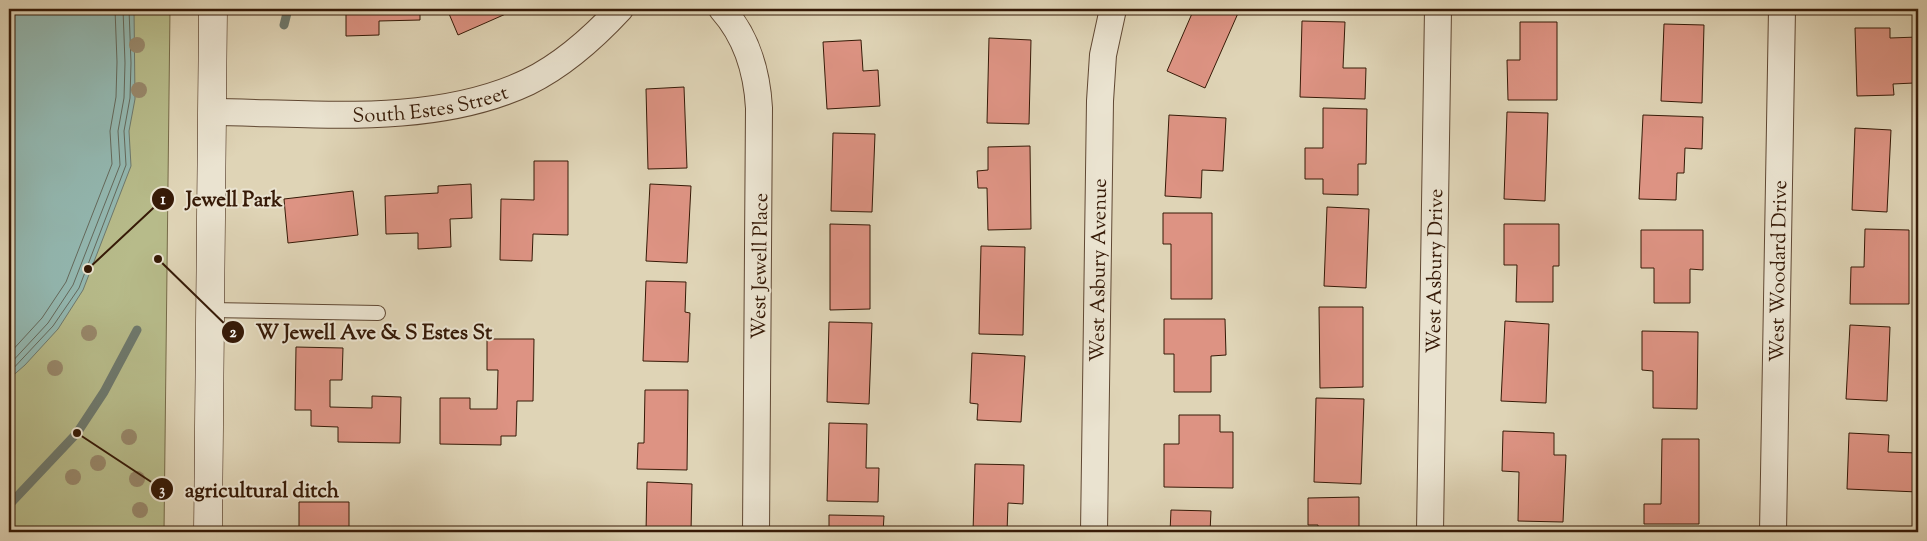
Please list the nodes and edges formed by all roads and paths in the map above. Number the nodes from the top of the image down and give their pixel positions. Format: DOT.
graph roads {
  1 [pos="213,9"];
  2 [pos="620,9"];
  3 [pos="722,9"];
  4 [pos="1113,9"];
  5 [pos="1438,9"];
  6 [pos="1782,9"];
  7 [pos="212,112"];
  8 [pos="210,310"];
  9 [pos="378,313"];
  10 [pos="208,532"];
  11 [pos="756,532"];
  12 [pos="1094,532"];
  13 [pos="1430,532"];
  14 [pos="1773,532"];
  1 -- 7 [label="main road"];
  2 -- 7 [label="street, South Estes Street"];
  3 -- 11 [label="street, West Jewell Place"];
  4 -- 12 [label="street, West Asbury Avenue"];
  5 -- 13 [label="street, West Asbury Drive"];
  6 -- 14 [label="street, West Woodard Drive"];
  7 -- 8 [label="main road"];
  8 -- 9 [label="lane"];
  8 -- 10 [label="main road"];
}
